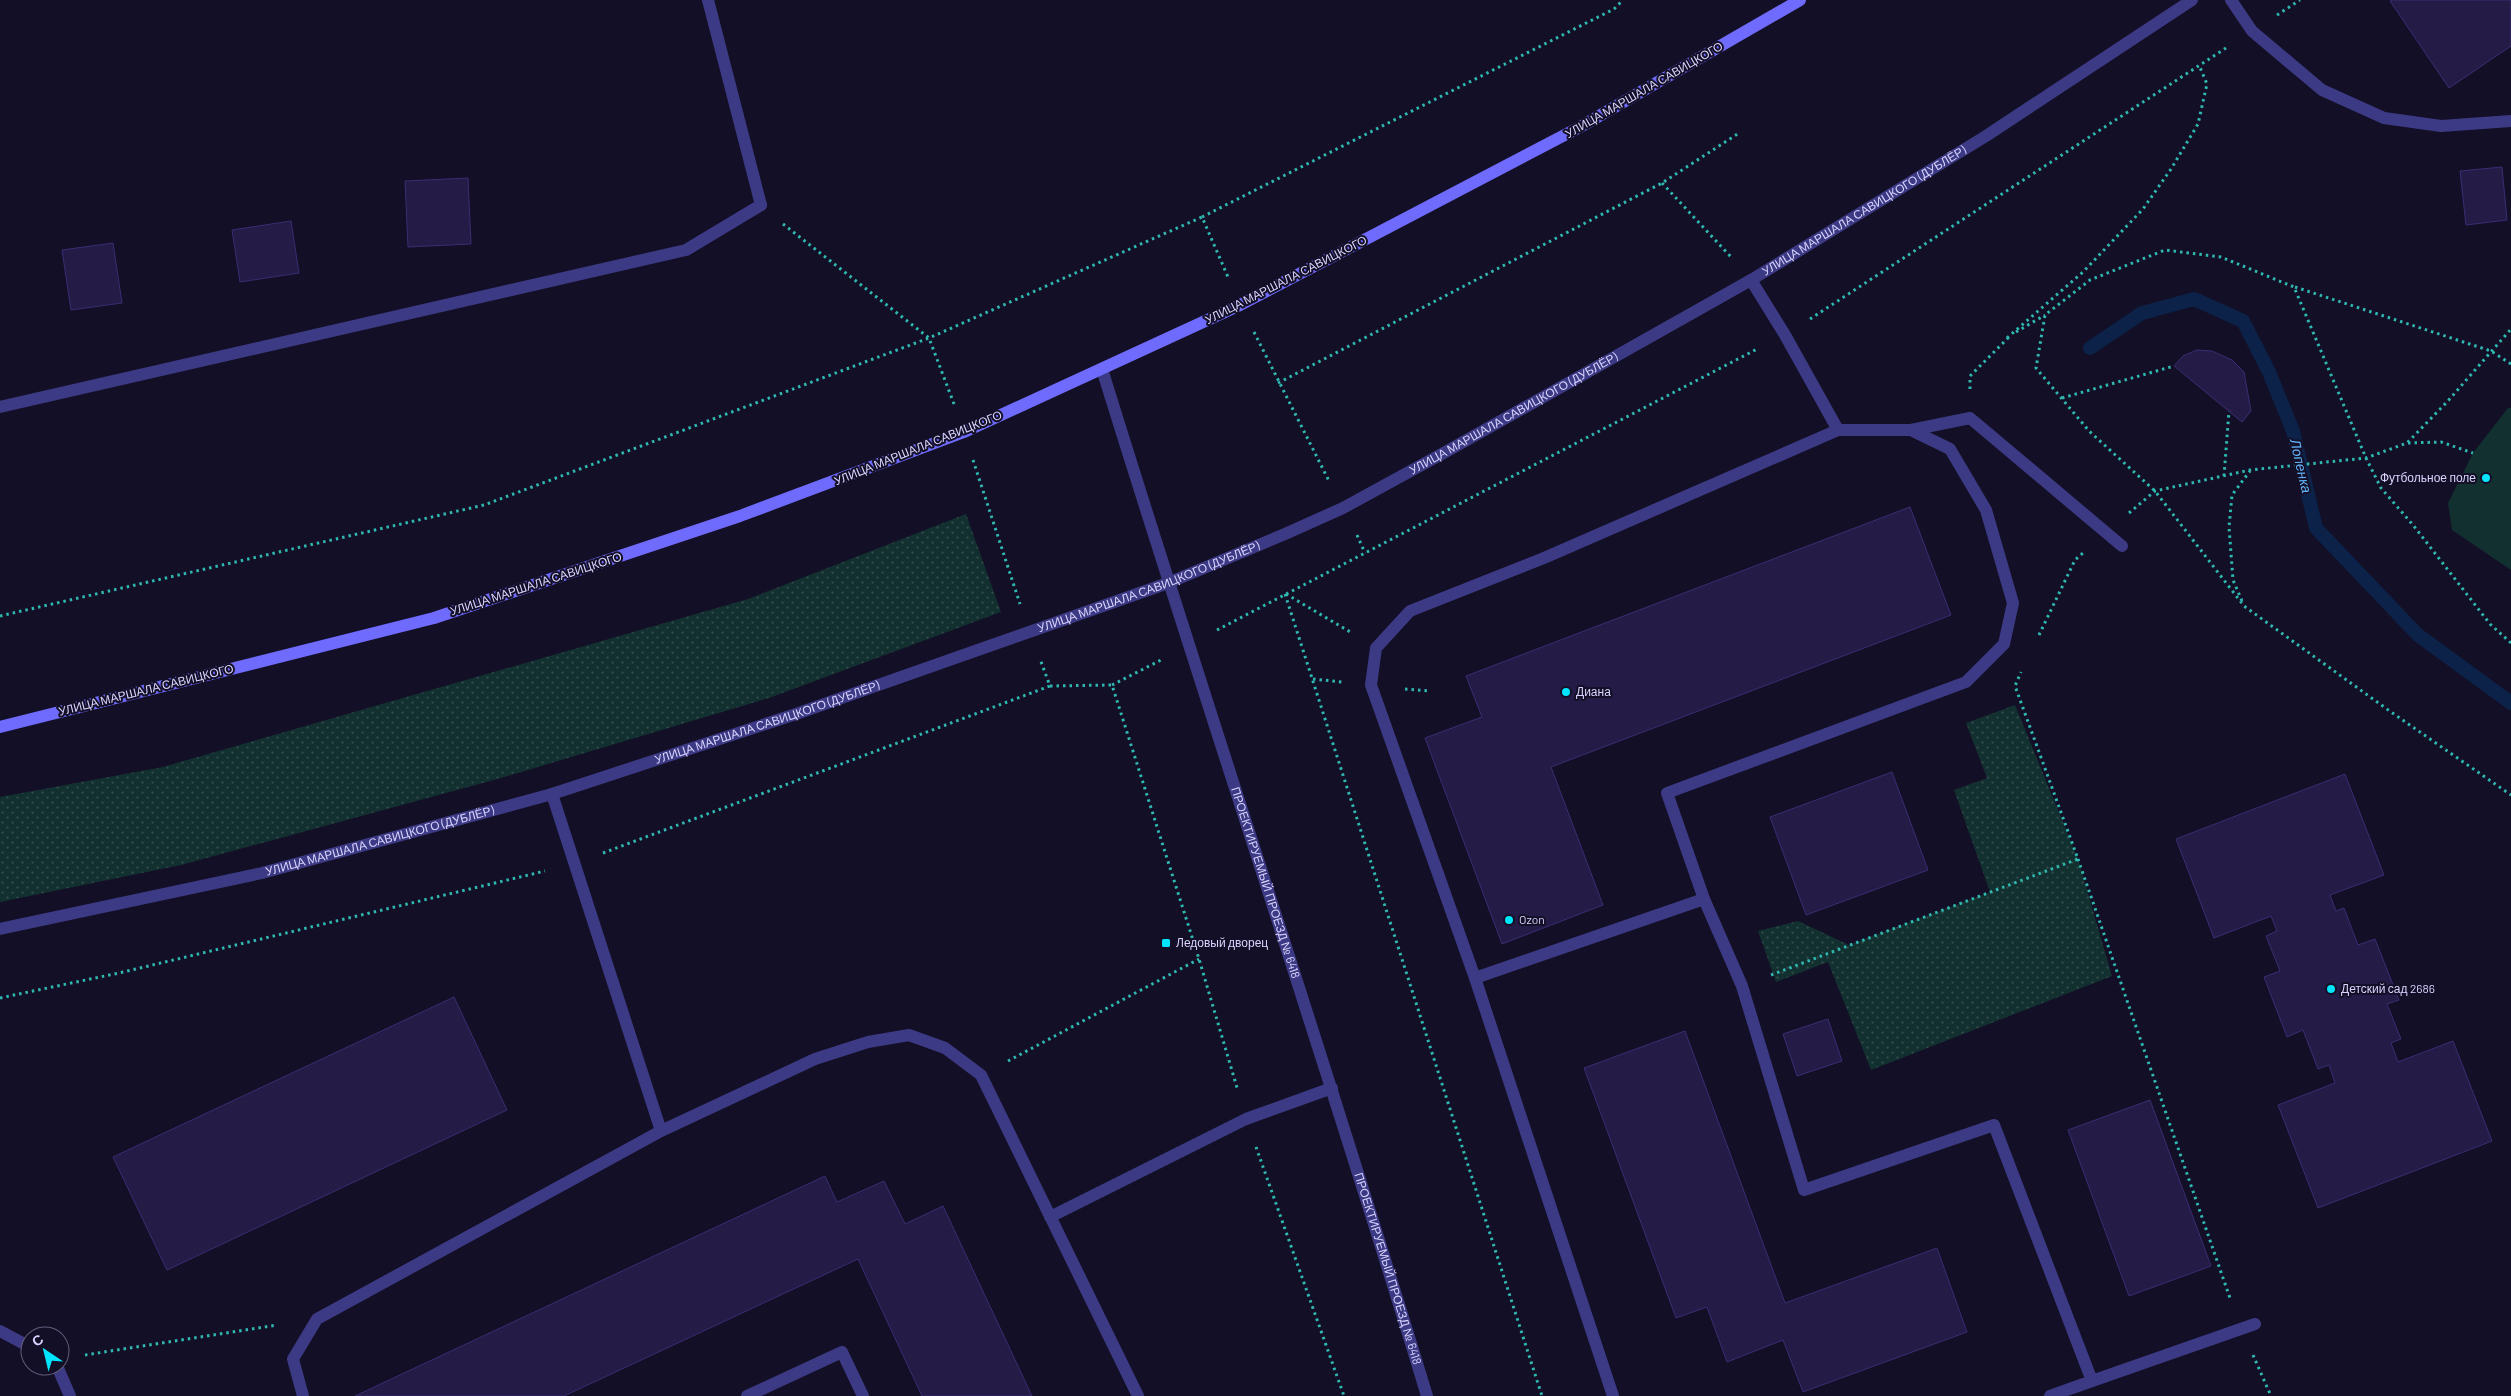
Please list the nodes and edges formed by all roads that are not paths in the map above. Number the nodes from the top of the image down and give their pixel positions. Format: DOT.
graph roads {
  1 [pos="708,0"];
  2 [pos="1800,0"];
  3 [pos="2192,0"];
  4 [pos="2231,0"];
  5 [pos="2511,121"];
  6 [pos="1751,280"];
  7 [pos="1102,369"];
  8 [pos="0,407"];
  9 [pos="1838,430"];
  10 [pos="1911,430"];
  11 [pos="2122,546"];
  12 [pos="1168,583"];
  13 [pos="0,727"];
  14 [pos="552,794"];
  15 [pos="1704,899"];
  16 [pos="0,929"];
  17 [pos="1475,978"];
  18 [pos="1332,1088"];
  19 [pos="660,1131"];
  20 [pos="1050,1217"];
  21 [pos="2255,1324"];
  22 [pos="0,1331"];
  23 [pos="20,1342"];
  24 [pos="61,1376"];
  25 [pos="2092,1381"];
  26 [pos="70,1396"];
  27 [pos="303,1396"];
  28 [pos="748,1396"];
  29 [pos="863,1396"];
  30 [pos="1138,1396"];
  31 [pos="1427,1396"];
  32 [pos="1613,1396"];
  33 [pos="2050,1396"];
  1 -- 8 [label="street"];
  2 -- 7 [label="street, УЛИЦА МАРШАЛА САВИЦКОГО"];
  3 -- 6 [label="street, УЛИЦА МАРШАЛА САВИЦКОГО (ДУБЛЁР)"];
  4 -- 5 [label="street"];
  6 -- 9 [label="street"];
  6 -- 12 [label="street, УЛИЦА МАРШАЛА САВИЦКОГО (ДУБЛЁР)"];
  7 -- 12 [label="street, ПРОЕКТИРУЕМЫЙ ПРОЕЗД № 6418"];
  7 -- 13 [label="street, УЛИЦА МАРШАЛА САВИЦКОГО"];
  9 -- 10 [label="street"];
  9 -- 17 [label="street"];
  10 -- 11 [label="street"];
  10 -- 15 [label="street"];
  12 -- 14 [label="street, УЛИЦА МАРШАЛА САВИЦКОГО (ДУБЛЁР)"];
  12 -- 18 [label="street, ПРОЕКТИРУЕМЫЙ ПРОЕЗД № 6418"];
  14 -- 16 [label="street, УЛИЦА МАРШАЛА САВИЦКОГО (ДУБЛЁР)"];
  14 -- 19 [label="street"];
  15 -- 17 [label="street"];
  15 -- 25 [label="street"];
  17 -- 32 [label="street"];
  18 -- 20 [label="street"];
  18 -- 31 [label="street, ПРОЕКТИРУЕМЫЙ ПРОЕЗД № 6418"];
  19 -- 20 [label="street"];
  19 -- 27 [label="street"];
  20 -- 30 [label="street"];
  21 -- 25 [label="street"];
  22 -- 23 [label="street"];
  24 -- 26 [label="street"];
  25 -- 33 [label="street"];
  28 -- 29 [label="street"];
}
